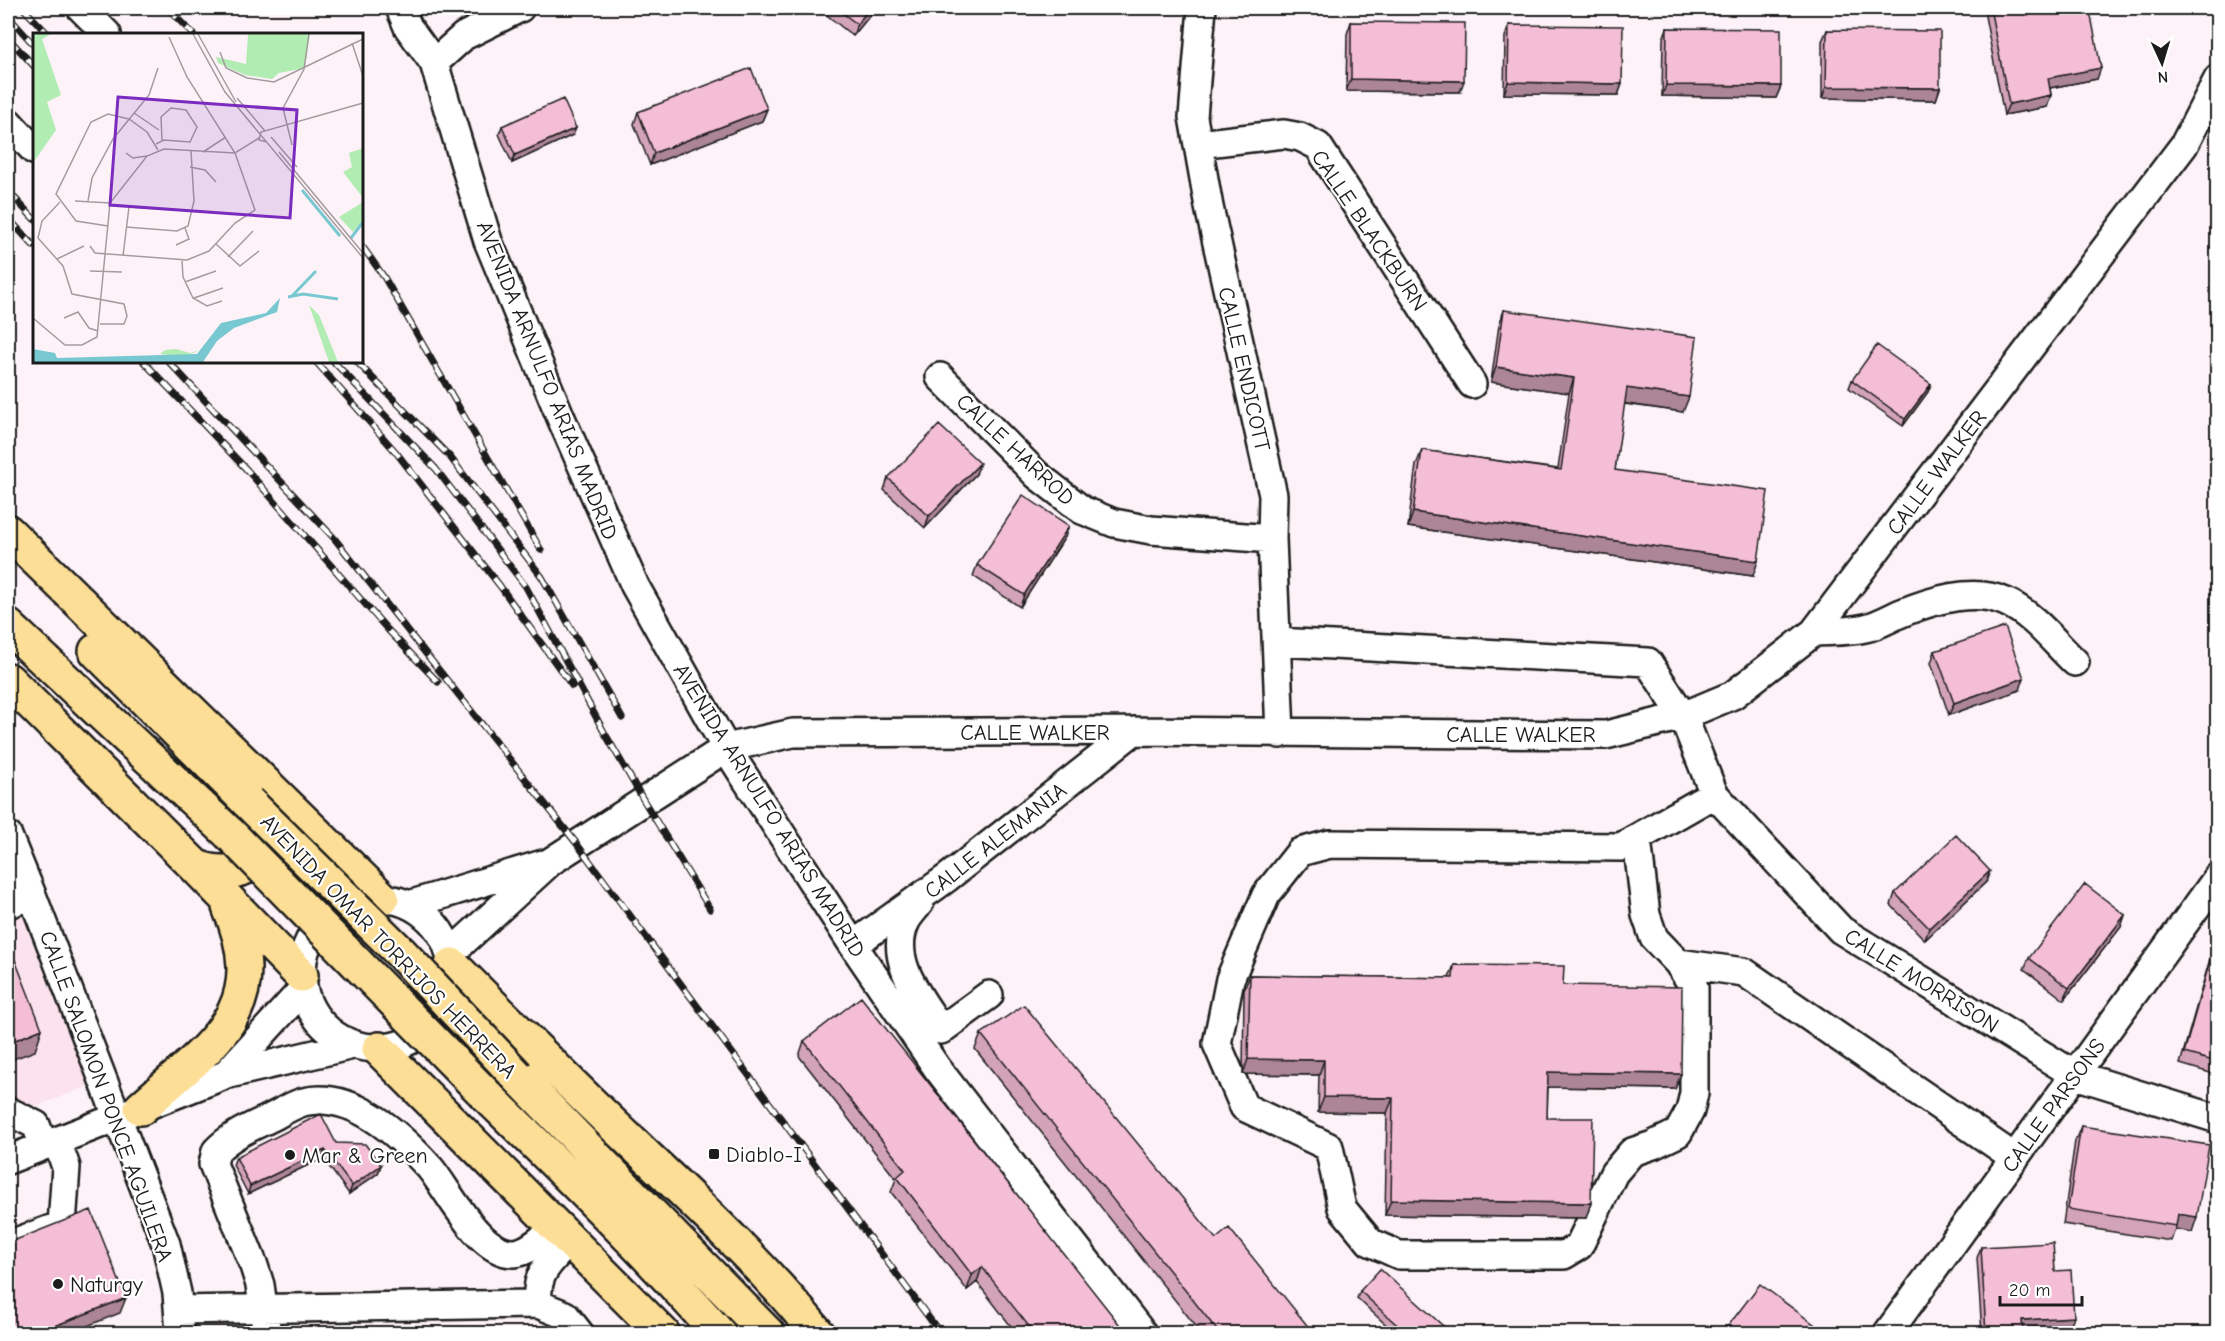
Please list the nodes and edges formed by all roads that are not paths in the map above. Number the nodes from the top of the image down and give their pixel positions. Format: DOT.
graph roads {
  1 [pos="81,8"];
  2 [pos="400,8"];
  3 [pos="520,8"];
  4 [pos="1202,8"];
  5 [pos="106,33"];
  6 [pos="434,63"];
  7 [pos="2217,79"];
  8 [pos="8,122"];
  9 [pos="1198,144"];
  10 [pos="33,149"];
  11 [pos="940,377"];
  12 [pos="1472,384"];
  13 [pos="8,532"];
  14 [pos="1272,539"];
  15 [pos="8,562"];
  16 [pos="8,626"];
  17 [pos="1814,632"];
  18 [pos="1277,642"];
  19 [pos="2076,662"];
  20 [pos="8,680"];
  21 [pos="1683,716"];
  22 [pos="1134,731"];
  23 [pos="1280,734"];
  24 [pos="726,748"];
  25 [pos="1714,794"];
  26 [pos="258,795"];
  27 [pos="8,836"];
  28 [pos="1637,838"];
  29 [pos="550,862"];
  30 [pos="195,866"];
  31 [pos="2217,877"];
  32 [pos="929,891"];
  33 [pos="32,895"];
  34 [pos="226,900"];
  35 [pos="396,902"];
  36 [pos="8,904"];
  37 [pos="853,945"];
  38 [pos="452,959"];
  39 [pos="1678,963"];
  40 [pos="302,982"];
  41 [pos="989,995"];
  42 [pos="366,1047"];
  43 [pos="550,1065"];
  44 [pos="225,1075"];
  45 [pos="2075,1076"];
  46 [pos="8,1111"];
  47 [pos="129,1113"];
  48 [pos="2217,1119"];
  49 [pos="51,1143"];
  50 [pos="472,1143"];
  51 [pos="2015,1158"];
  52 [pos="8,1160"];
  53 [pos="563,1234"];
  54 [pos="8,1245"];
  55 [pos="538,1304"];
  56 [pos="179,1322"];
  57 [pos="265,1322"];
  58 [pos="580,1334"];
  59 [pos="663,1334"];
  60 [pos="719,1334"];
  61 [pos="768,1334"];
  62 [pos="818,1334"];
  63 [pos="1143,1334"];
  64 [pos="1887,1334"];
  1 -- 5 [label="street"];
  2 -- 6 [label="street, AVENIDA ARNULFO ARIAS MADRID"];
  3 -- 6 [label="street"];
  4 -- 9 [label="street, CALLE ENDICOTT"];
  6 -- 24 [label="street, AVENIDA ARNULFO ARIAS MADRID"];
  7 -- 17 [label="street, CALLE WALKER"];
  8 -- 10 [label="street"];
  9 -- 12 [label="street, CALLE BLACKBURN"];
  9 -- 14 [label="street, CALLE ENDICOTT"];
  11 -- 14 [label="street, CALLE HARROD"];
  13 -- 26 [label="main road"];
  14 -- 18 [label="street, CALLE ENDICOTT"];
  15 -- 26 [label="main road, AVENIDA OMAR TORRIJOS HERRERA"];
  16 -- 60 [label="main road, AVENIDA OMAR TORRIJOS HERRERA, bridge"];
  17 -- 19 [label="street"];
  17 -- 21 [label="street, CALLE WALKER"];
  18 -- 21 [label="street, CALLE MORRISON"];
  18 -- 23 [label="street, CALLE ENDICOTT"];
  20 -- 30 [label="main road"];
  21 -- 23 [label="street, CALLE WALKER"];
  21 -- 25 [label="street, CALLE MORRISON"];
  22 -- 23 [label="street, CALLE WALKER"];
  22 -- 24 [label="street, CALLE WALKER"];
  22 -- 32 [label="street, CALLE ALEMANIA"];
  24 -- 29 [label="street, CALLE WALKER"];
  24 -- 37 [label="street, AVENIDA ARNULFO ARIAS MADRID"];
  25 -- 28 [label="street"];
  25 -- 45 [label="street, CALLE MORRISON"];
  26 -- 30 [label="main road"];
  26 -- 35 [label="main road"];
  26 -- 61 [label="main road, AVENIDA OMAR TORRIJOS HERRERA, bridge"];
  27 -- 33 [label="street, CALLE SALOMON PONCE AGUILERA"];
  28 -- 39 [label="street"];
  28 -- 39 [label="street"];
  29 -- 35 [label="street, CALLE WALKER"];
  29 -- 38 [label="street, CALLE WALKER"];
  30 -- 34 [label="main road"];
  31 -- 45 [label="street, CALLE PARSONS"];
  32 -- 37 [label="street, CALLE ALEMANIA"];
  32 -- 41 [label="street"];
  33 -- 36 [label="street"];
  33 -- 47 [label="street, CALLE SALOMON PONCE AGUILERA"];
  34 -- 40 [label="main road"];
  34 -- 47 [label="main road"];
  35 -- 38 [label="street"];
  35 -- 40 [label="street"];
  37 -- 63 [label="street, AVENIDA ARNULFO ARIAS MADRID"];
  38 -- 42 [label="street"];
  38 -- 43 [label="main road"];
  39 -- 51 [label="street"];
  40 -- 42 [label="street"];
  40 -- 44 [label="street"];
  42 -- 44 [label="street"];
  42 -- 50 [label="main road"];
  43 -- 50 [label="main road"];
  43 -- 62 [label="main road"];
  44 -- 47 [label="street"];
  45 -- 48 [label="street, CALLE MORRISON"];
  45 -- 51 [label="street, CALLE PARSONS"];
  46 -- 49 [label="street"];
  47 -- 49 [label="street"];
  47 -- 56 [label="street, CALLE SALOMON PONCE AGUILERA"];
  49 -- 52 [label="street"];
  49 -- 54 [label="street"];
  50 -- 53 [label="main road"];
  51 -- 64 [label="street, CALLE PARSONS"];
  53 -- 55 [label="street"];
  53 -- 57 [label="street"];
  53 -- 59 [label="main road"];
  55 -- 57 [label="street"];
  55 -- 58 [label="street"];
  56 -- 57 [label="street"];
}
